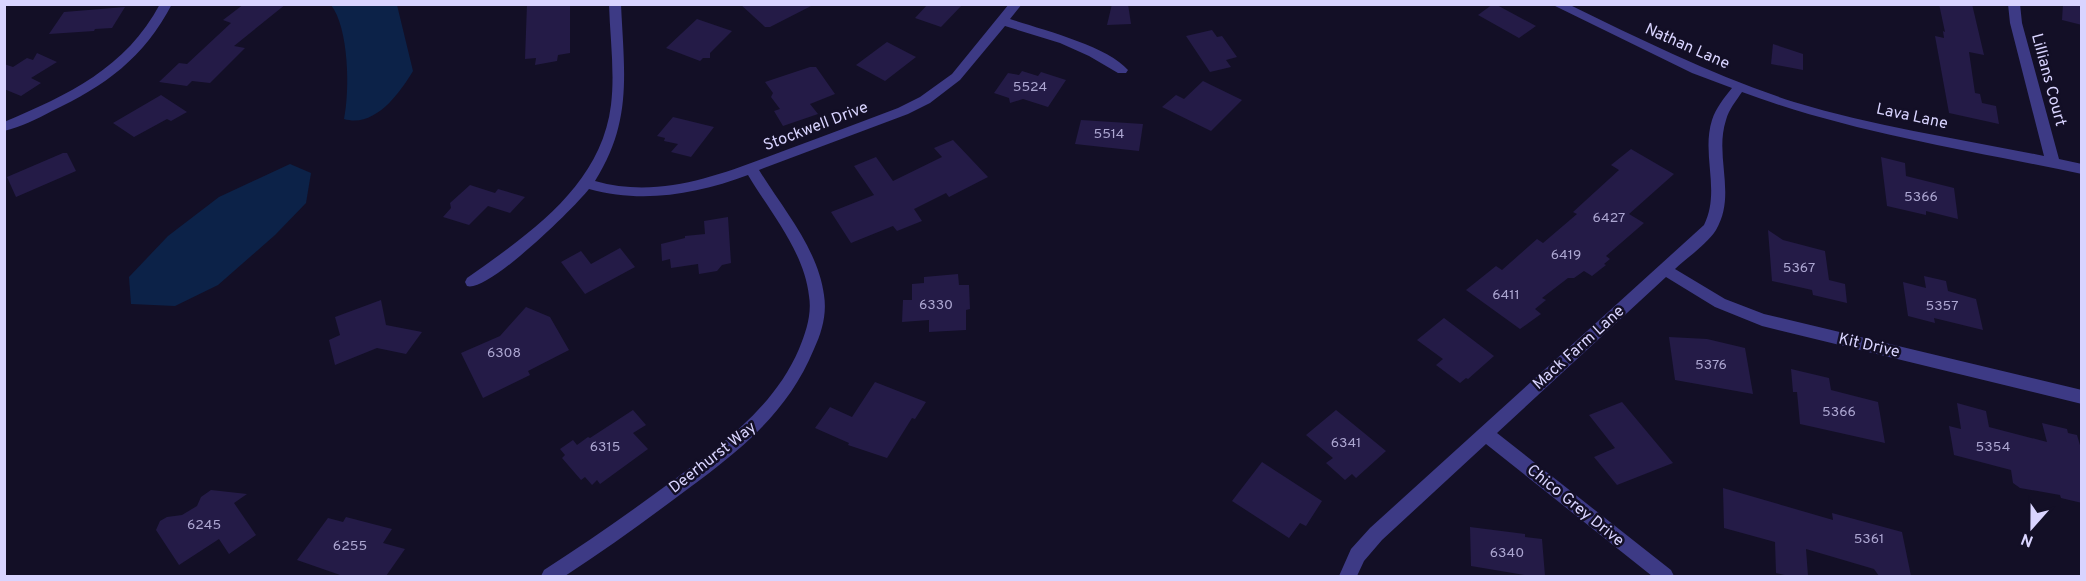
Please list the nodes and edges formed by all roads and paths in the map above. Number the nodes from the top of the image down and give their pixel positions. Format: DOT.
graph roads {
  1 [pos="166,4"];
  2 [pos="615,4"];
  3 [pos="1016,4"];
  4 [pos="1557,4"];
  5 [pos="2014,4"];
  6 [pos="1002,21"];
  7 [pos="1122,70"];
  8 [pos="1739,87"];
  9 [pos="4,127"];
  10 [pos="2053,163"];
  11 [pos="2082,169"];
  12 [pos="752,170"];
  13 [pos="585,183"];
  14 [pos="1666,270"];
  15 [pos="472,282"];
  16 [pos="2082,397"];
  17 [pos="1485,433"];
  18 [pos="550,576"];
  19 [pos="1348,576"];
  20 [pos="1665,576"];
  1 -- 9 [label="street"];
  2 -- 13 [label="street"];
  3 -- 6 [label="street, Stockwell Drive"];
  4 -- 8 [label="street, Nathan Lane"];
  5 -- 10 [label="street, Lillians Court"];
  6 -- 7 [label="street"];
  6 -- 12 [label="street, Stockwell Drive"];
  8 -- 10 [label="street, Lava Lane"];
  8 -- 14 [label="street, Mack Farm Lane"];
  10 -- 11 [label="street, Lava Lane"];
  12 -- 13 [label="street, Stockwell Drive"];
  12 -- 18 [label="street, Deerhurst Way"];
  13 -- 15 [label="street"];
  14 -- 16 [label="street, Kit Drive"];
  14 -- 17 [label="street, Mack Farm Lane"];
  17 -- 19 [label="street, Mack Farm Lane"];
  17 -- 20 [label="street, Chico Grey Drive"];
}
